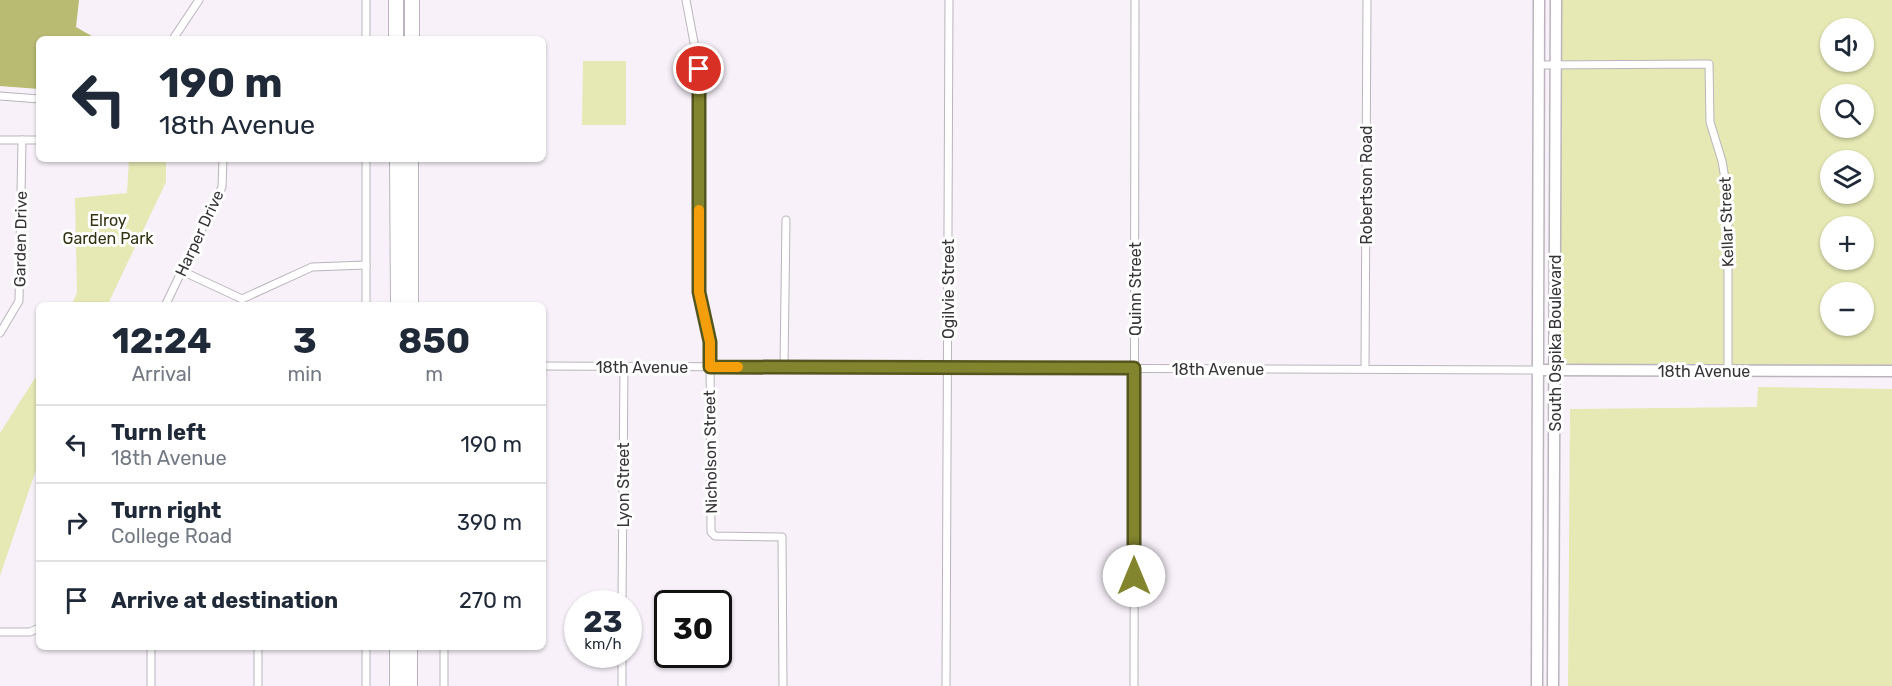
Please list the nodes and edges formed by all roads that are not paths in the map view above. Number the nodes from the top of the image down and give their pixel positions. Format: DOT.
graph roads {
  1 [pos="199,0"];
  2 [pos="366,0"];
  3 [pos="396,0"];
  4 [pos="412,0"];
  5 [pos="686,0"];
  6 [pos="950,0"];
  7 [pos="1136,0"];
  8 [pos="1367,0"];
  9 [pos="1539,0"];
  10 [pos="1556,0"];
  11 [pos="175,36"];
  12 [pos="366,36"];
  13 [pos="396,36"];
  14 [pos="412,36"];
  15 [pos="1539,65"];
  16 [pos="1556,66"];
  17 [pos="0,96"];
  18 [pos="36,99"];
  19 [pos="0,140"];
  20 [pos="22,140"];
  21 [pos="36,140"];
  22 [pos="223,162"];
  23 [pos="366,162"];
  24 [pos="397,162"];
  25 [pos="411,162"];
  26 [pos="786,220"];
  27 [pos="366,265"];
  28 [pos="182,271"];
  29 [pos="167,302"];
  30 [pos="366,302"];
  31 [pos="398,302"];
  32 [pos="411,302"];
  33 [pos="0,333"];
  34 [pos="546,366"];
  35 [pos="624,366"];
  36 [pos="710,367"];
  37 [pos="784,367"];
  38 [pos="947,368"];
  39 [pos="1134,368"];
  40 [pos="1365,369"];
  41 [pos="1538,370"];
  42 [pos="1554,370"];
  43 [pos="1728,371"];
  44 [pos="1892,371"];
  45 [pos="622,590"];
  46 [pos="36,629"];
  47 [pos="0,632"];
  48 [pos="151,650"];
  49 [pos="258,650"];
  50 [pos="366,650"];
  51 [pos="397,650"];
  52 [pos="410,650"];
  53 [pos="444,650"];
  54 [pos="622,668"];
  55 [pos="151,686"];
  56 [pos="258,686"];
  57 [pos="366,686"];
  58 [pos="397,686"];
  59 [pos="410,686"];
  60 [pos="444,686"];
  61 [pos="622,686"];
  62 [pos="783,686"];
  63 [pos="946,686"];
  64 [pos="1134,686"];
  65 [pos="1536,686"];
  66 [pos="1553,686"];
  1 -- 11 [label="street"];
  2 -- 12 [label="street"];
  3 -- 13 [label="highway"];
  4 -- 14 [label="highway"];
  5 -- 36 [label="street"];
  6 -- 38 [label="street, Ogilvie Street"];
  7 -- 39 [label="street, Quinn Street"];
  8 -- 40 [label="street, Robertson Road"];
  9 -- 15 [label="main road, South Ospika Boulevard"];
  10 -- 16 [label="main road, South Ospika Boulevard"];
  15 -- 16 [label="street, Kellar Street"];
  15 -- 41 [label="main road, South Ospika Boulevard"];
  16 -- 42 [label="main road, South Ospika Boulevard"];
  16 -- 43 [label="street, Kellar Street"];
  17 -- 18 [label="street"];
  19 -- 20 [label="street"];
  20 -- 21 [label="street"];
  20 -- 33 [label="street, Garden Drive"];
  22 -- 28 [label="street, Harper Drive"];
  23 -- 27 [label="street"];
  24 -- 31 [label="highway"];
  25 -- 32 [label="highway"];
  26 -- 37 [label="street"];
  27 -- 28 [label="street"];
  27 -- 30 [label="street"];
  28 -- 29 [label="street, Harper Drive"];
  34 -- 35 [label="street, 18th Avenue"];
  35 -- 36 [label="street, 18th Avenue"];
  35 -- 45 [label="street, Lyon Street"];
  36 -- 37 [label="street, 18th Avenue"];
  36 -- 62 [label="street, Nicholson Street"];
  37 -- 38 [label="street, 18th Avenue"];
  38 -- 39 [label="street, 18th Avenue"];
  38 -- 63 [label="street, Ogilvie Street"];
  39 -- 40 [label="street, 18th Avenue"];
  39 -- 64 [label="street, Quinn Street"];
  40 -- 41 [label="street, 18th Avenue"];
  41 -- 42 [label="main road, 18th Avenue"];
  41 -- 65 [label="main road, South Ospika Boulevard"];
  42 -- 43 [label="main road, 18th Avenue"];
  42 -- 66 [label="main road, South Ospika Boulevard"];
  43 -- 44 [label="main road, 18th Avenue"];
  46 -- 47 [label="street"];
  48 -- 55 [label="street"];
  49 -- 56 [label="street"];
  50 -- 57 [label="street"];
  51 -- 58 [label="highway"];
  52 -- 59 [label="highway"];
  53 -- 60 [label="street"];
  54 -- 61 [label="street"];
}
